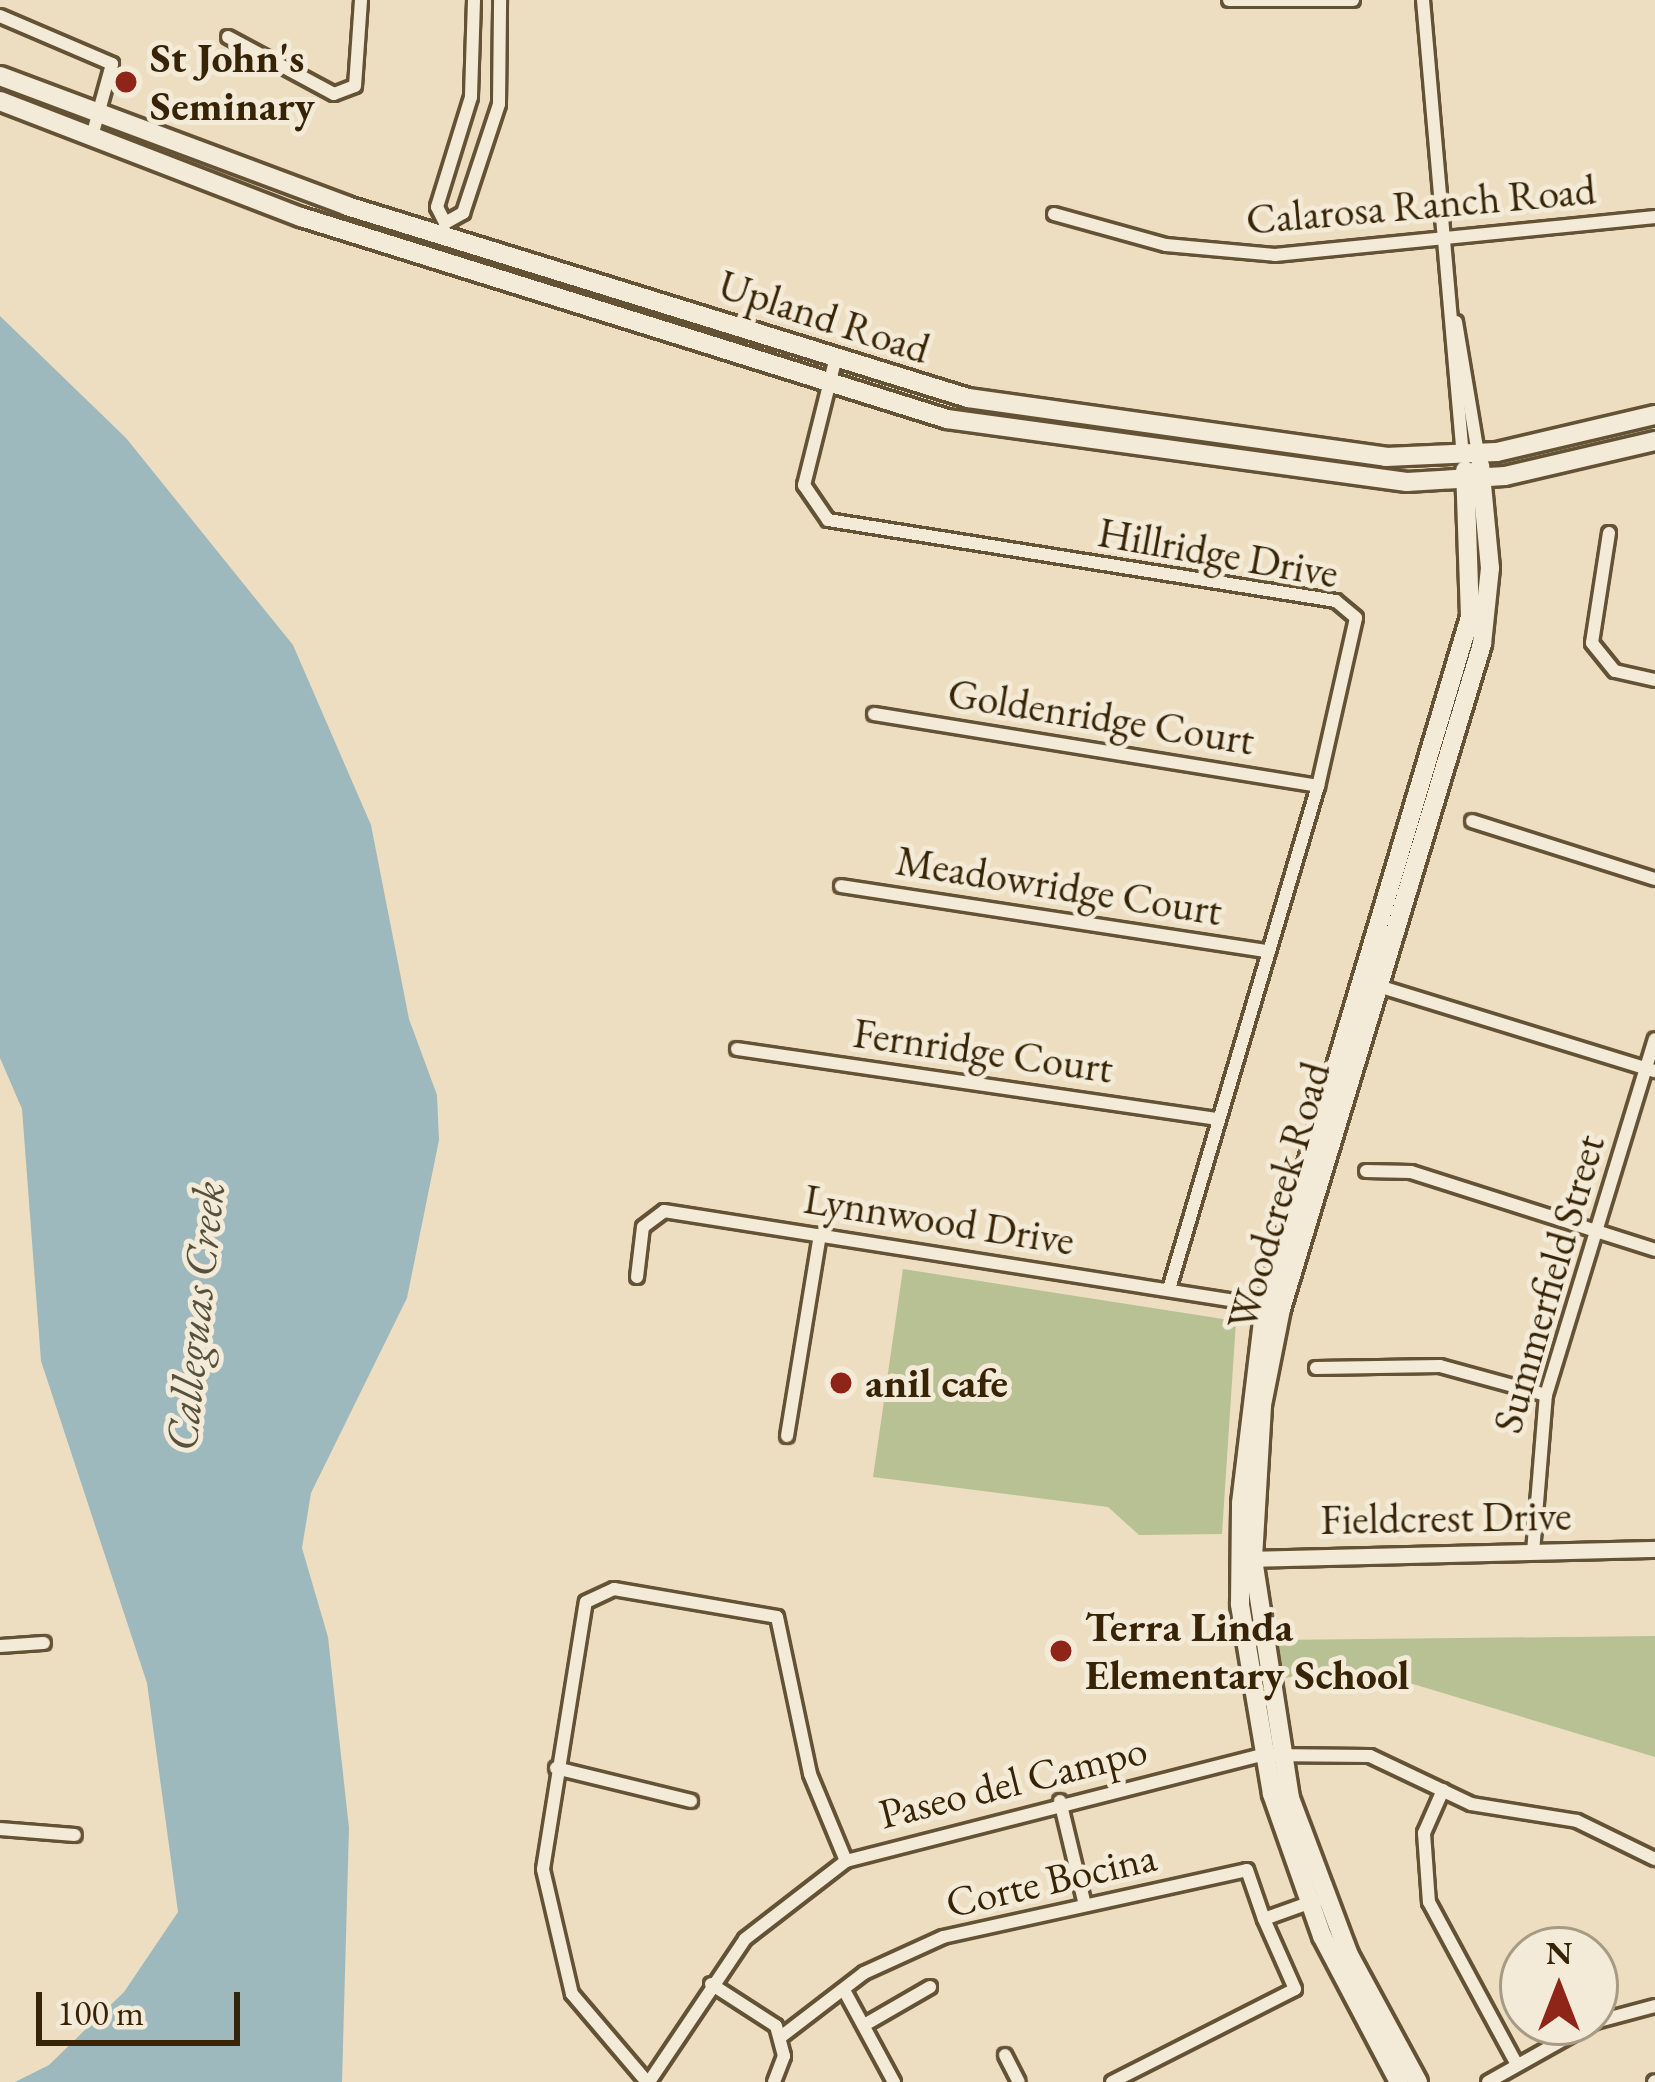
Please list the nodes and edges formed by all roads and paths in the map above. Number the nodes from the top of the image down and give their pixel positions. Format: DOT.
graph roads {
  1 [pos="361,0"];
  2 [pos="474,0"];
  3 [pos="500,0"];
  4 [pos="1228,0"];
  5 [pos="1353,0"];
  6 [pos="1423,0"];
  7 [pos="0,16"];
  8 [pos="228,38"];
  9 [pos="0,76"];
  10 [pos="0,101"];
  11 [pos="100,115"];
  12 [pos="92,136"];
  13 [pos="1054,214"];
  14 [pos="1655,218"];
  15 [pos="1446,239"];
  16 [pos="834,365"];
  17 [pos="828,387"];
  18 [pos="1655,415"];
  19 [pos="1655,441"];
  20 [pos="1471,455"];
  21 [pos="1474,478"];
  22 [pos="1609,533"];
  23 [pos="1655,680"];
  24 [pos="874,714"];
  25 [pos="1318,786"];
  26 [pos="1472,821"];
  27 [pos="1655,879"];
  28 [pos="841,886"];
  29 [pos="1268,951"];
  30 [pos="1371,983"];
  31 [pos="1655,1039"];
  32 [pos="737,1049"];
  33 [pos="1651,1070"];
  34 [pos="1219,1119"];
  35 [pos="1366,1172"];
  36 [pos="1596,1232"];
  37 [pos="820,1235"];
  38 [pos="1655,1250"];
  39 [pos="637,1276"];
  40 [pos="1168,1289"];
  41 [pos="1273,1307"];
  42 [pos="1316,1368"];
  43 [pos="1546,1395"];
  44 [pos="787,1436"];
  45 [pos="1655,1549"];
  46 [pos="1533,1552"];
  47 [pos="1246,1559"];
  48 [pos="44,1643"];
  49 [pos="0,1646"];
  50 [pos="1271,1754"];
  51 [pos="556,1768"];
  52 [pos="1443,1790"];
  53 [pos="691,1801"];
  54 [pos="1060,1801"];
  55 [pos="0,1829"];
  56 [pos="75,1835"];
  57 [pos="1655,1859"];
  58 [pos="847,1861"];
  59 [pos="1316,1900"];
  60 [pos="1084,1905"];
  61 [pos="1264,1919"];
  62 [pos="711,1984"];
  63 [pos="930,1987"];
  64 [pos="844,1990"];
  65 [pos="1655,2006"];
  66 [pos="1619,2016"];
  67 [pos="866,2024"];
  68 [pos="782,2036"];
  69 [pos="1551,2046"];
  70 [pos="1005,2055"];
  71 [pos="1516,2065"];
  72 [pos="1494,2080"];
  73 [pos="648,2082"];
  74 [pos="774,2082"];
  75 [pos="893,2082"];
  76 [pos="1019,2082"];
  77 [pos="1112,2082"];
  78 [pos="1399,2082"];
  79 [pos="1418,2082"];
  1 -- 8 [label="street"];
  2 -- 3 [label="street"];
  4 -- 5 [label="street"];
  6 -- 15 [label="street, Woodcreek Road"];
  7 -- 11 [label="street"];
  9 -- 11 [label="main road, Upland Road"];
  10 -- 12 [label="main road, Upland Road"];
  11 -- 12 [label="street"];
  11 -- 16 [label="main road, Upland Road"];
  12 -- 17 [label="main road, Upland Road"];
  13 -- 15 [label="street, Calarosa Ranch Road"];
  14 -- 15 [label="street, Calarosa Ranch Road"];
  15 -- 20 [label="street, Woodcreek Road"];
  16 -- 17 [label="street, Hillridge Drive"];
  16 -- 20 [label="main road, Upland Road"];
  17 -- 21 [label="main road, Upland Road"];
  17 -- 25 [label="street, Hillridge Drive"];
  18 -- 20 [label="main road, Upland Road"];
  19 -- 21 [label="main road, Upland Road"];
  20 -- 21 [label="main road, Woodcreek Road"];
  21 -- 30 [label="main road, Woodcreek Road"];
  22 -- 23 [label="street"];
  24 -- 25 [label="street, Goldenridge Court"];
  25 -- 29 [label="street, Hillridge Drive"];
  26 -- 27 [label="street"];
  28 -- 29 [label="street, Meadowridge Court"];
  29 -- 34 [label="street, Hillridge Drive"];
  30 -- 33 [label="street"];
  30 -- 41 [label="main road, Woodcreek Road"];
  31 -- 33 [label="street, Summerfield Street"];
  32 -- 34 [label="street, Fernridge Court"];
  33 -- 36 [label="street, Summerfield Street"];
  34 -- 40 [label="street, Hillridge Drive"];
  35 -- 36 [label="street"];
  36 -- 38 [label="street"];
  36 -- 43 [label="street, Summerfield Street"];
  37 -- 39 [label="street, Lynnwood Drive"];
  37 -- 40 [label="street, Lynnwood Drive"];
  37 -- 44 [label="street"];
  40 -- 41 [label="street, Lynnwood Drive"];
  41 -- 47 [label="main road, Woodcreek Road"];
  42 -- 43 [label="street"];
  43 -- 46 [label="street, Summerfield Street"];
  45 -- 46 [label="street, Fieldcrest Drive"];
  46 -- 47 [label="street, Fieldcrest Drive"];
  47 -- 50 [label="main road, Woodcreek Road"];
  48 -- 49 [label="street"];
  50 -- 52 [label="street, Paseo del Campo"];
  50 -- 54 [label="street, Paseo del Campo"];
  50 -- 59 [label="main road, Woodcreek Road"];
  51 -- 53 [label="street"];
  51 -- 58 [label="street"];
  51 -- 73 [label="street"];
  52 -- 57 [label="street, Paseo del Campo"];
  52 -- 71 [label="street"];
  54 -- 58 [label="street, Paseo del Campo"];
  54 -- 60 [label="street"];
  55 -- 56 [label="street"];
  58 -- 62 [label="street, Paseo del Campo"];
  59 -- 61 [label="street"];
  59 -- 78 [label="main road, Woodcreek Road"];
  59 -- 79 [label="main road, Woodcreek Road"];
  60 -- 61 [label="street, Corte Bocina"];
  60 -- 64 [label="street, Corte Bocina"];
  61 -- 77 [label="street"];
  62 -- 68 [label="street"];
  62 -- 73 [label="street, Paseo del Campo"];
  63 -- 67 [label="street"];
  64 -- 67 [label="street"];
  64 -- 68 [label="street, Corte Bocina"];
  65 -- 66 [label="street"];
  67 -- 75 [label="street"];
  68 -- 74 [label="street"];
  69 -- 71 [label="street"];
  70 -- 76 [label="street"];
  71 -- 72 [label="street"];
}
